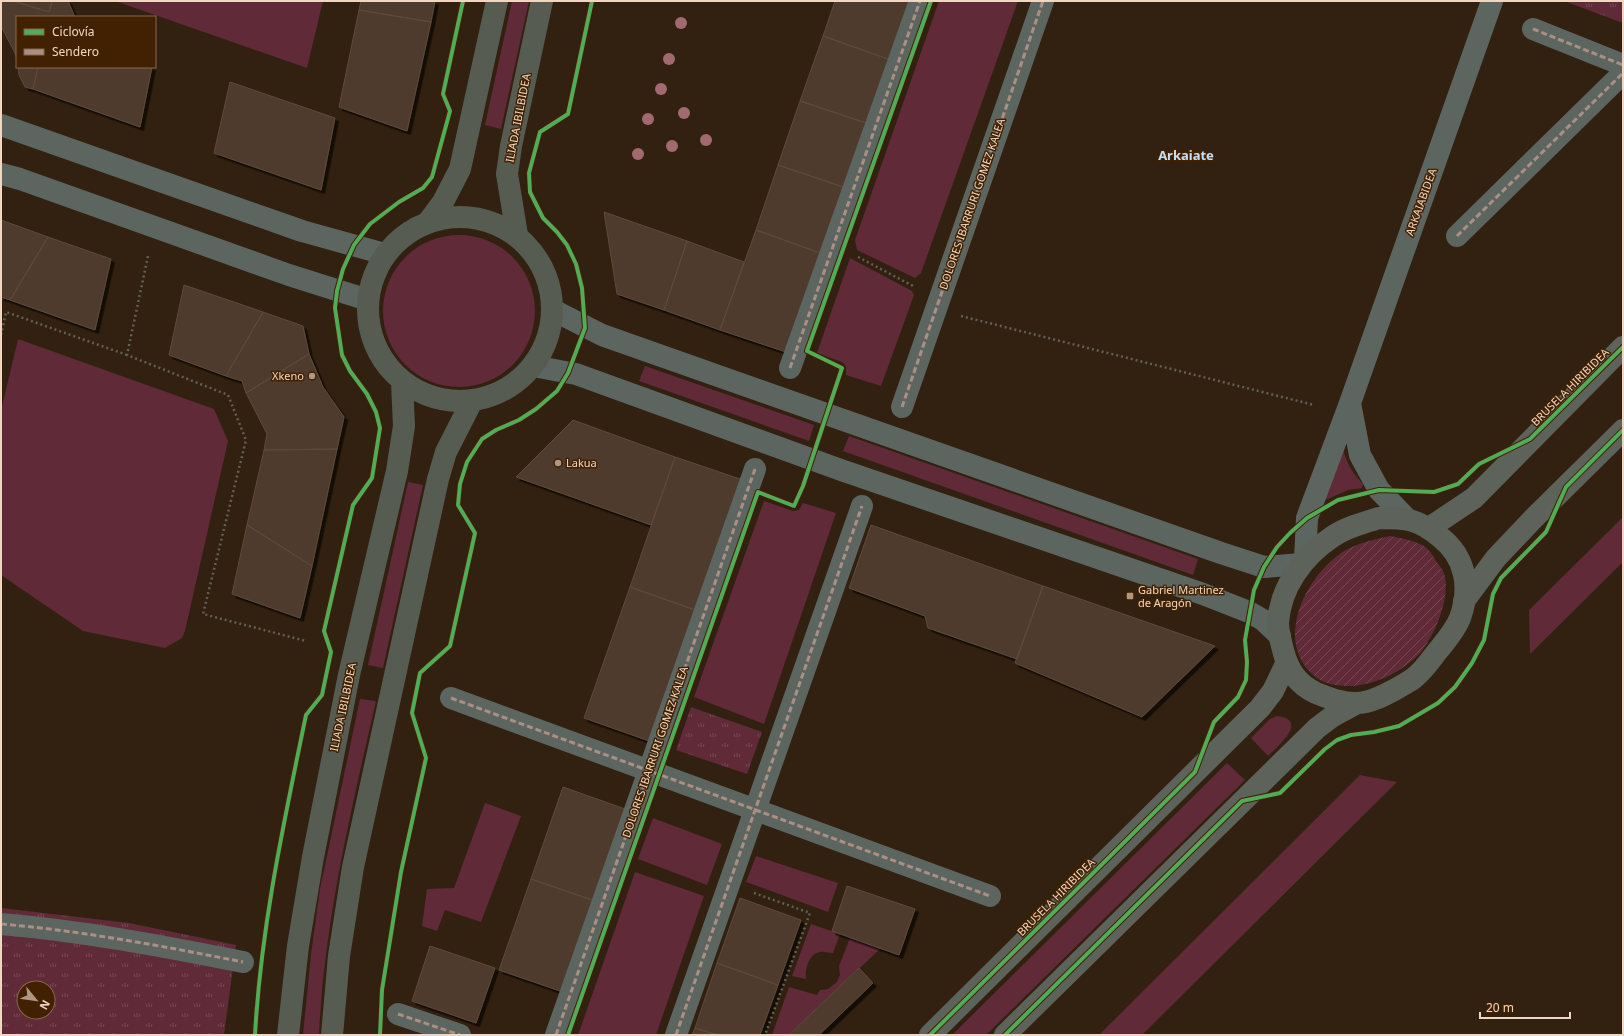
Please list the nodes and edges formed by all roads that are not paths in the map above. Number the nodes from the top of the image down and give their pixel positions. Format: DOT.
graph roads {
  1 [pos="497,1"];
  2 [pos="542,1"];
  3 [pos="920,1"];
  4 [pos="1043,1"];
  5 [pos="1492,1"];
  6 [pos="1533,29"];
  7 [pos="1623,65"];
  8 [pos="1623,73"];
  9 [pos="1,125"];
  10 [pos="1,174"];
  11 [pos="428,222"];
  12 [pos="517,235"];
  13 [pos="1457,236"];
  14 [pos="385,254"];
  15 [pos="368,300"];
  16 [pos="553,310"];
  17 [pos="1623,347"];
  18 [pos="533,366"];
  19 [pos="790,368"];
  20 [pos="402,382"];
  21 [pos="472,401"];
  22 [pos="1350,403"];
  23 [pos="902,407"];
  24 [pos="1623,430"];
  25 [pos="755,469"];
  26 [pos="862,506"];
  27 [pos="1406,518"];
  28 [pos="1428,528"];
  29 [pos="1303,562"];
  30 [pos="1464,601"];
  31 [pos="1280,636"];
  32 [pos="1286,664"];
  33 [pos="451,698"];
  34 [pos="1357,704"];
  35 [pos="649,771"];
  36 [pos="755,810"];
  37 [pos="990,896"];
  38 [pos="1,924"];
  39 [pos="243,962"];
  40 [pos="398,1014"];
  41 [pos="288,1030"];
  42 [pos="333,1030"];
  43 [pos="460,1035"];
  44 [pos="556,1035"];
  45 [pos="676,1035"];
  46 [pos="930,1035"];
  47 [pos="1005,1035"];
  1 -- 11 [label="street"];
  2 -- 12 [label="street, ILIADA IBILBIDEA"];
  3 -- 19 [label="street"];
  4 -- 23 [label="street, DOLORES IBARRURI GOMEZ KALEA"];
  5 -- 22 [label="street, ARKAIABIDEA"];
  6 -- 7 [label="street"];
  8 -- 13 [label="street"];
  9 -- 14 [label="street"];
  10 -- 15 [label="street"];
  11 -- 12 [label="street"];
  11 -- 14 [label="street"];
  12 -- 16 [label="street"];
  14 -- 15 [label="street"];
  15 -- 20 [label="street"];
  16 -- 18 [label="street"];
  16 -- 29 [label="street"];
  17 -- 28 [label="main road, BRUSELA HIRIBIDEA"];
  18 -- 21 [label="street"];
  18 -- 31 [label="street"];
  20 -- 21 [label="street"];
  20 -- 41 [label="street, ILIADA IBILBIDEA"];
  21 -- 42 [label="street"];
  22 -- 27 [label="street"];
  22 -- 29 [label="street, ARKAIABIDEA"];
  24 -- 30 [label="main road"];
  25 -- 35 [label="street, DOLORES IBARRURI GOMEZ KALEA"];
  26 -- 36 [label="street"];
  27 -- 28 [label="main road"];
  27 -- 29 [label="main road"];
  28 -- 30 [label="main road"];
  29 -- 31 [label="main road"];
  30 -- 34 [label="main road"];
  31 -- 32 [label="main road"];
  32 -- 34 [label="main road"];
  32 -- 46 [label="main road, BRUSELA HIRIBIDEA"];
  33 -- 35 [label="street"];
  34 -- 47 [label="main road"];
  35 -- 36 [label="street"];
  35 -- 44 [label="street, DOLORES IBARRURI GOMEZ KALEA"];
  36 -- 37 [label="street"];
  36 -- 45 [label="street"];
  38 -- 39 [label="street"];
  40 -- 43 [label="street"];
}
